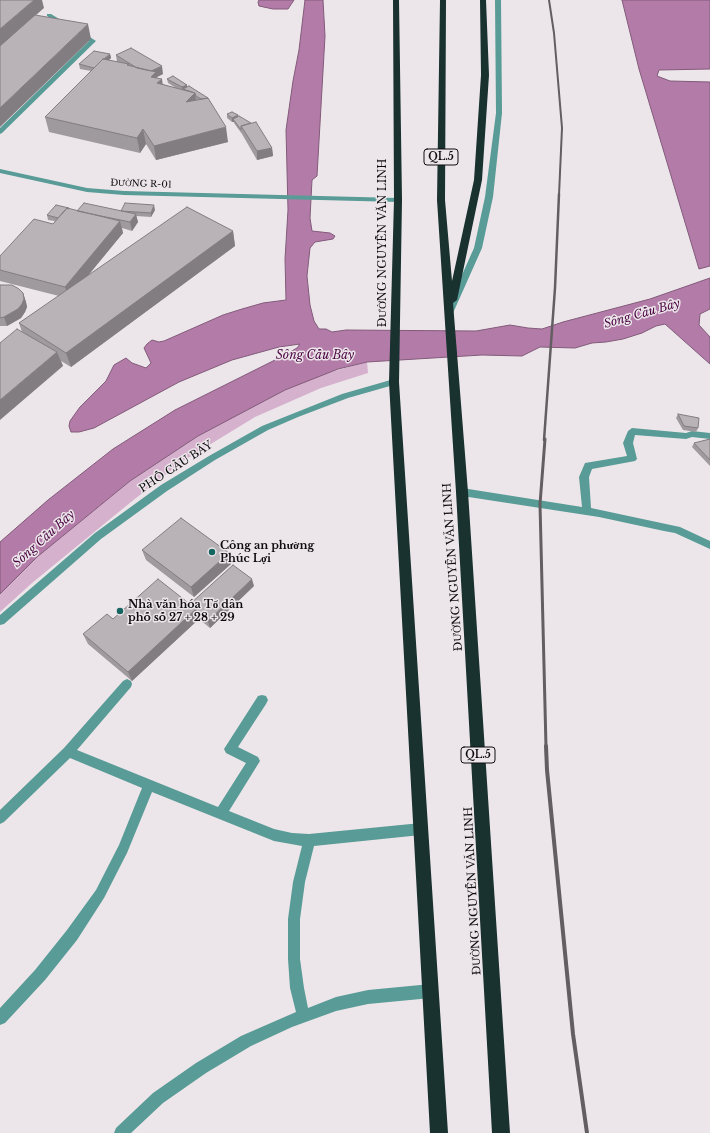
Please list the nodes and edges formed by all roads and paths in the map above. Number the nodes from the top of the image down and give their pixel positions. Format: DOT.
graph roads {
  1 [pos="396,0"];
  2 [pos="483,0"];
  3 [pos="498,0"];
  4 [pos="444,2"];
  5 [pos="44,20"];
  6 [pos="0,132"];
  7 [pos="0,171"];
  8 [pos="398,200"];
  9 [pos="449,313"];
  10 [pos="394,381"];
  11 [pos="710,436"];
  12 [pos="462,492"];
  13 [pos="587,512"];
  14 [pos="710,545"];
  15 [pos="0,621"];
  16 [pos="126,684"];
  17 [pos="262,700"];
  18 [pos="68,752"];
  19 [pos="149,784"];
  20 [pos="221,813"];
  21 [pos="0,818"];
  22 [pos="422,829"];
  23 [pos="309,840"];
  24 [pos="431,992"];
  25 [pos="303,1016"];
  26 [pos="0,1018"];
  27 [pos="122,1133"];
  28 [pos="439,1133"];
  29 [pos="501,1133"];
  1 -- 8 [label="highway, ĐƯỜNG NGUYỄN VĂN LINH"];
  2 -- 9 [label="highway"];
  3 -- 9 [label="street"];
  4 -- 9 [label="highway, ĐƯỜNG NGUYỄN VĂN LINH / QL.5"];
  5 -- 6 [label="street"];
  7 -- 8 [label="street, ĐƯỜNG R-01"];
  8 -- 10 [label="highway, ĐƯỜNG NGUYỄN VĂN LINH"];
  9 -- 12 [label="highway, ĐƯỜNG NGUYỄN VĂN LINH / QL.5"];
  10 -- 15 [label="street, PHỐ CẦU BÂY"];
  10 -- 22 [label="highway, ĐƯỜNG NGUYỄN VĂN LINH"];
  11 -- 13 [label="street"];
  12 -- 13 [label="street"];
  12 -- 29 [label="highway, ĐƯỜNG NGUYỄN VĂN LINH / QL.5"];
  13 -- 14 [label="street"];
  16 -- 18 [label="street"];
  17 -- 20 [label="street"];
  18 -- 19 [label="street"];
  18 -- 21 [label="street"];
  19 -- 20 [label="street"];
  19 -- 26 [label="street"];
  20 -- 23 [label="street"];
  22 -- 23 [label="street"];
  22 -- 24 [label="highway, ĐƯỜNG NGUYỄN VĂN LINH"];
  23 -- 25 [label="street"];
  24 -- 25 [label="street"];
  24 -- 28 [label="highway, ĐƯỜNG NGUYỄN VĂN LINH"];
  25 -- 27 [label="street"];
}
